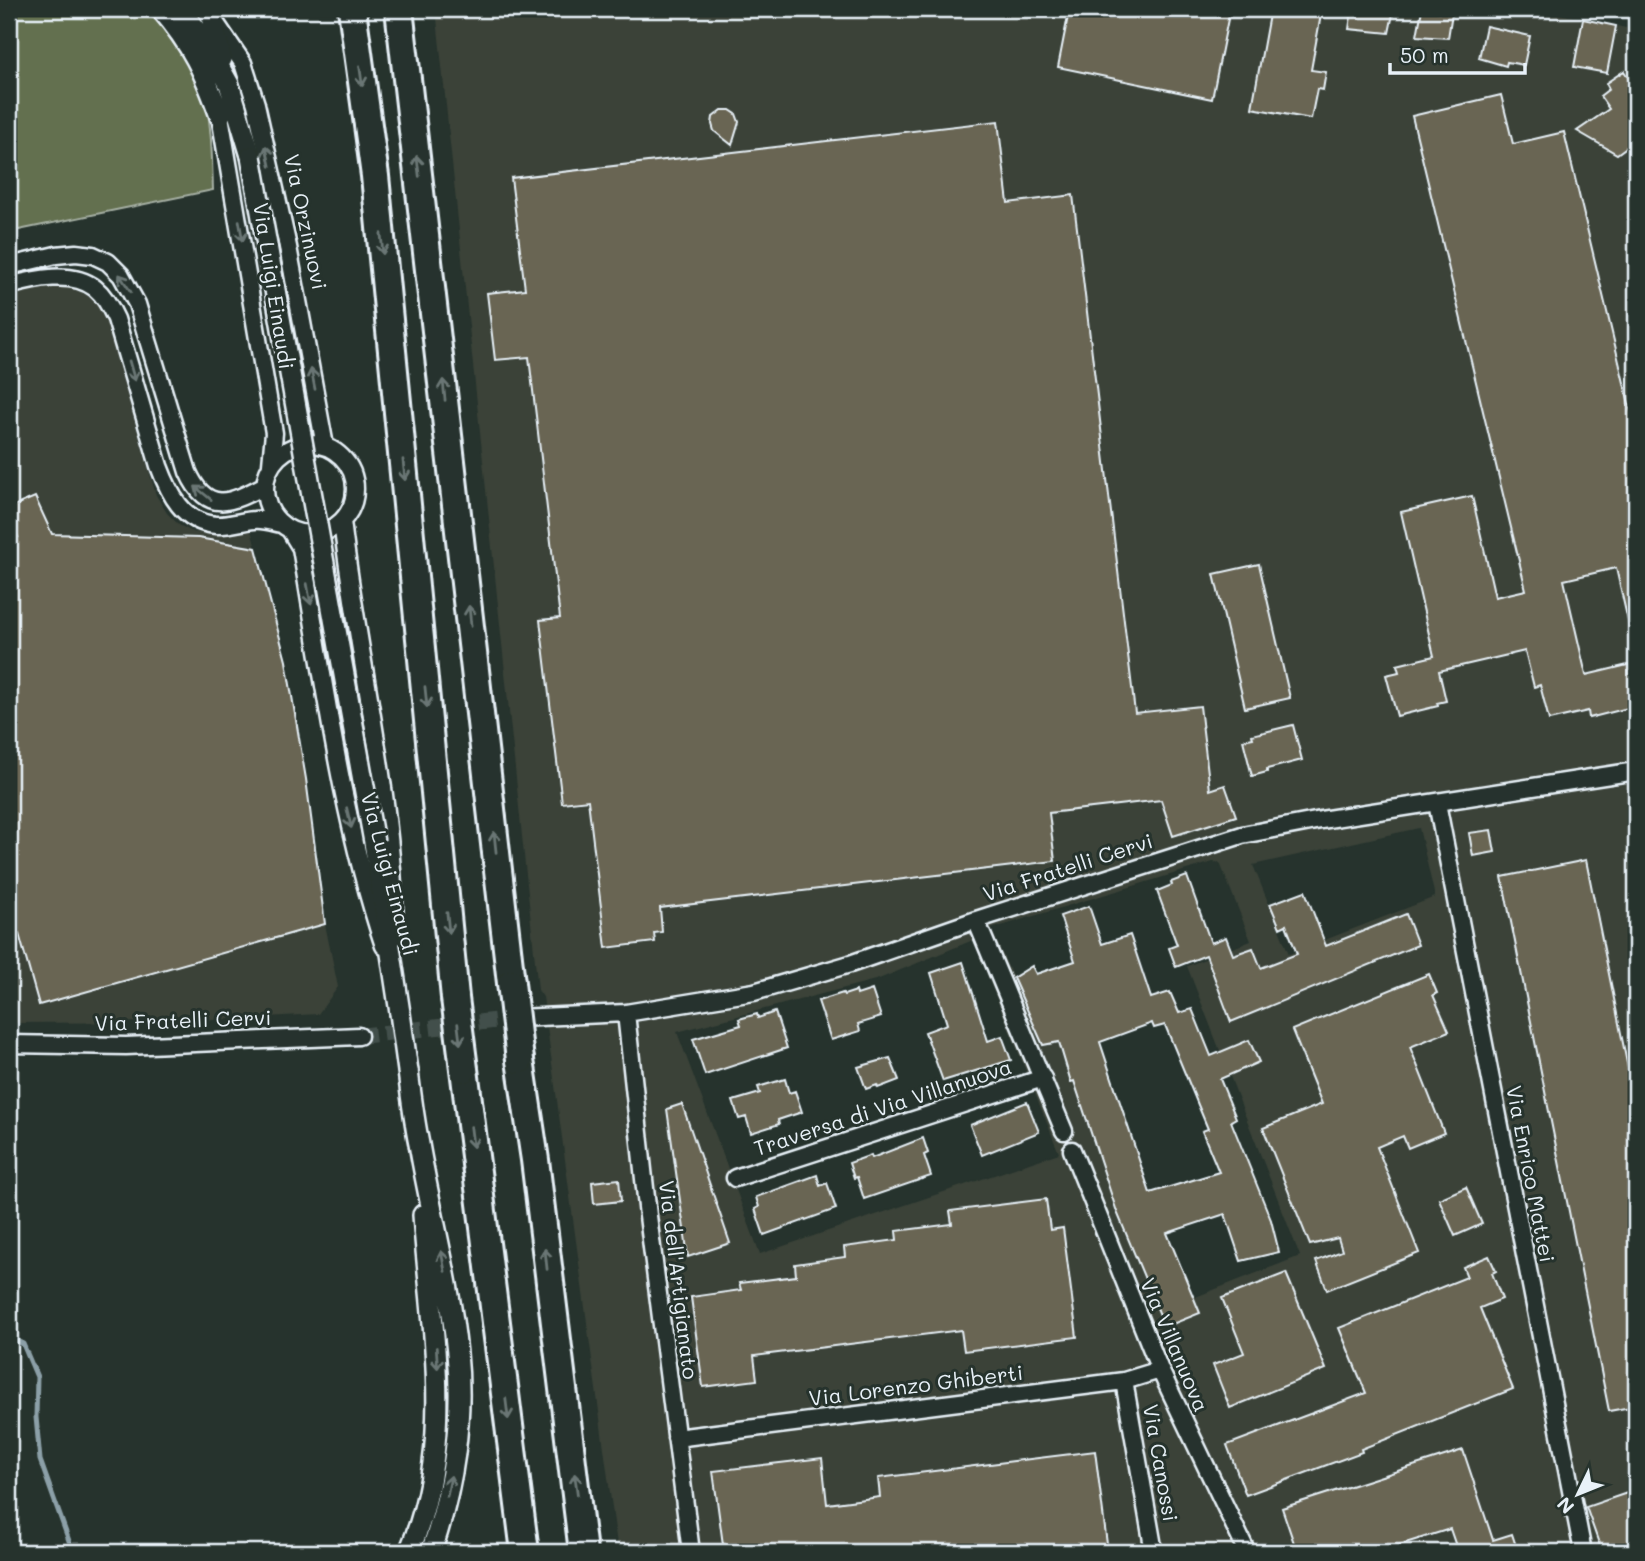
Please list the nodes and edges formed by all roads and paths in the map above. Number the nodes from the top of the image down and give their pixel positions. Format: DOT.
graph roads {
  1 [pos="161,9"];
  2 [pos="182,9"];
  3 [pos="399,9"];
  4 [pos="209,13"];
  5 [pos="349,16"];
  6 [pos="209,48"];
  7 [pos="229,84"];
  8 [pos="220,116"];
  9 [pos="9,266"];
  10 [pos="9,286"];
  11 [pos="325,446"];
  12 [pos="271,464"];
  13 [pos="265,485"];
  14 [pos="342,521"];
  15 [pos="286,527"];
  16 [pos="1636,771"];
  17 [pos="1437,803"];
  18 [pos="976,920"];
  19 [pos="395,981"];
  20 [pos="626,1013"];
  21 [pos="518,1018"];
  22 [pos="359,1036"];
  23 [pos="9,1044"];
  24 [pos="1044,1078"];
  25 [pos="1064,1132"];
  26 [pos="418,1144"];
  27 [pos="1072,1150"];
  28 [pos="736,1178"];
  29 [pos="1160,1370"];
  30 [pos="1124,1381"];
  31 [pos="676,1438"];
  32 [pos="409,1552"];
  33 [pos="431,1552"];
  34 [pos="525,1552"];
  35 [pos="583,1552"];
  36 [pos="691,1552"];
  37 [pos="1154,1552"];
  38 [pos="1247,1552"];
  39 [pos="1583,1552"];
  1 -- 8 [label="street, Via Luigi Einaudi"];
  2 -- 6 [label="street"];
  35 -- 3 [label="highway, one-way, bridge"];
  4 -- 7 [label="street, Via Orzinuovi"];
  11 -- 4 [label="street, Via Orzinuovi, one-way"];
  5 -- 34 [label="highway, one-way, bridge"];
  6 -- 7 [label="street"];
  6 -- 8 [label="street, Via Luigi Einaudi"];
  7 -- 19 [label="street, bridge"];
  8 -- 12 [label="street, Via Luigi Einaudi, one-way"];
  13 -- 9 [label="street, one-way"];
  10 -- 15 [label="street, one-way"];
  11 -- 12 [label="street"];
  11 -- 14 [label="street"];
  12 -- 13 [label="street, Via Luigi Einaudi"];
  13 -- 15 [label="street, Via Luigi Einaudi"];
  14 -- 15 [label="street"];
  14 -- 19 [label="street, Via Luigi Einaudi"];
  15 -- 19 [label="street, Via Luigi Einaudi, one-way"];
  16 -- 17 [label="street, Via Fratelli Cervi"];
  17 -- 18 [label="street, Via Fratelli Cervi"];
  17 -- 39 [label="street, Via Enrico Mattei"];
  18 -- 20 [label="street, Via Fratelli Cervi"];
  18 -- 24 [label="street"];
  19 -- 26 [label="street, bridge"];
  20 -- 21 [label="street, Via Fratelli Cervi"];
  20 -- 31 [label="street, Via dell'Artigianato"];
  22 -- 23 [label="street, Via Fratelli Cervi"];
  24 -- 25 [label="street"];
  24 -- 28 [label="street, Traversa di Via Villanuova"];
  26 -- 32 [label="street, one-way"];
  33 -- 26 [label="street, one-way"];
  27 -- 29 [label="street, Via Villanuova"];
  29 -- 30 [label="street, Via Lorenzo Ghiberti"];
  29 -- 38 [label="street, Via Villanuova"];
  30 -- 31 [label="street, Via Lorenzo Ghiberti"];
  30 -- 37 [label="street, Via Canossi"];
  31 -- 36 [label="street, Via dell'Artigianato"];
}
